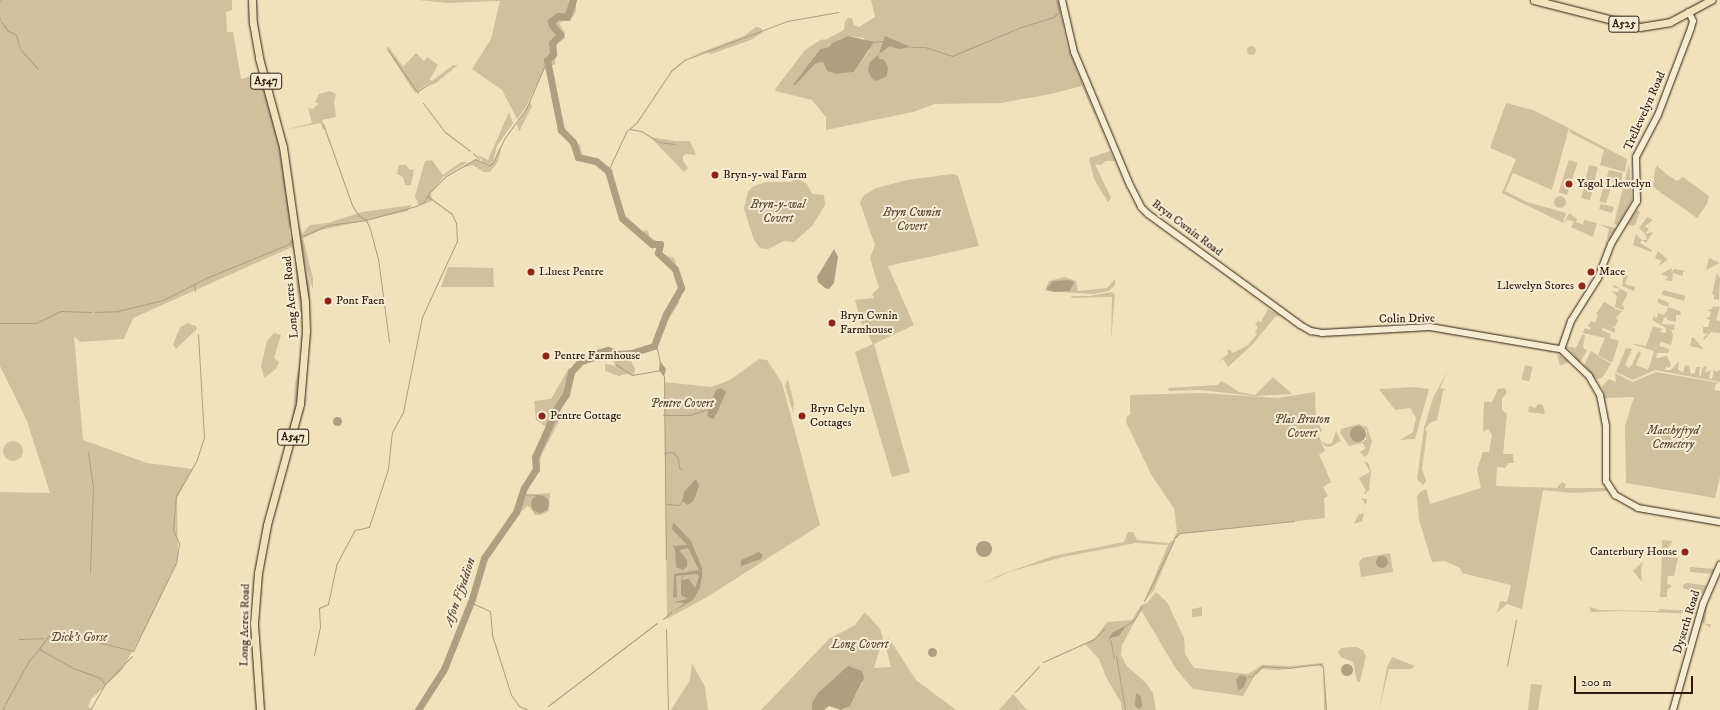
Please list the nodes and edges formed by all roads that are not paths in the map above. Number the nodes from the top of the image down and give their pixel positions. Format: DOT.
graph roads {
  1 [pos="252,0"];
  2 [pos="1062,0"];
  3 [pos="1534,0"];
  4 [pos="1711,0"];
  5 [pos="1689,12"];
  6 [pos="1349,332"];
  7 [pos="1561,349"];
  8 [pos="1720,522"];
  9 [pos="1720,565"];
  10 [pos="260,710"];
  11 [pos="1673,710"];
  1 -- 10 [label="main road, Long Acres Road / A547"];
  2 -- 6 [label="street, Bryn Cwnin Road"];
  3 -- 5 [label="main road, A525"];
  4 -- 5 [label="main road, A525"];
  5 -- 7 [label="street, Trellewelyn Road"];
  6 -- 7 [label="street, Colin Drive"];
  7 -- 8 [label="street"];
  9 -- 11 [label="street, Dyserth Road"];
}
